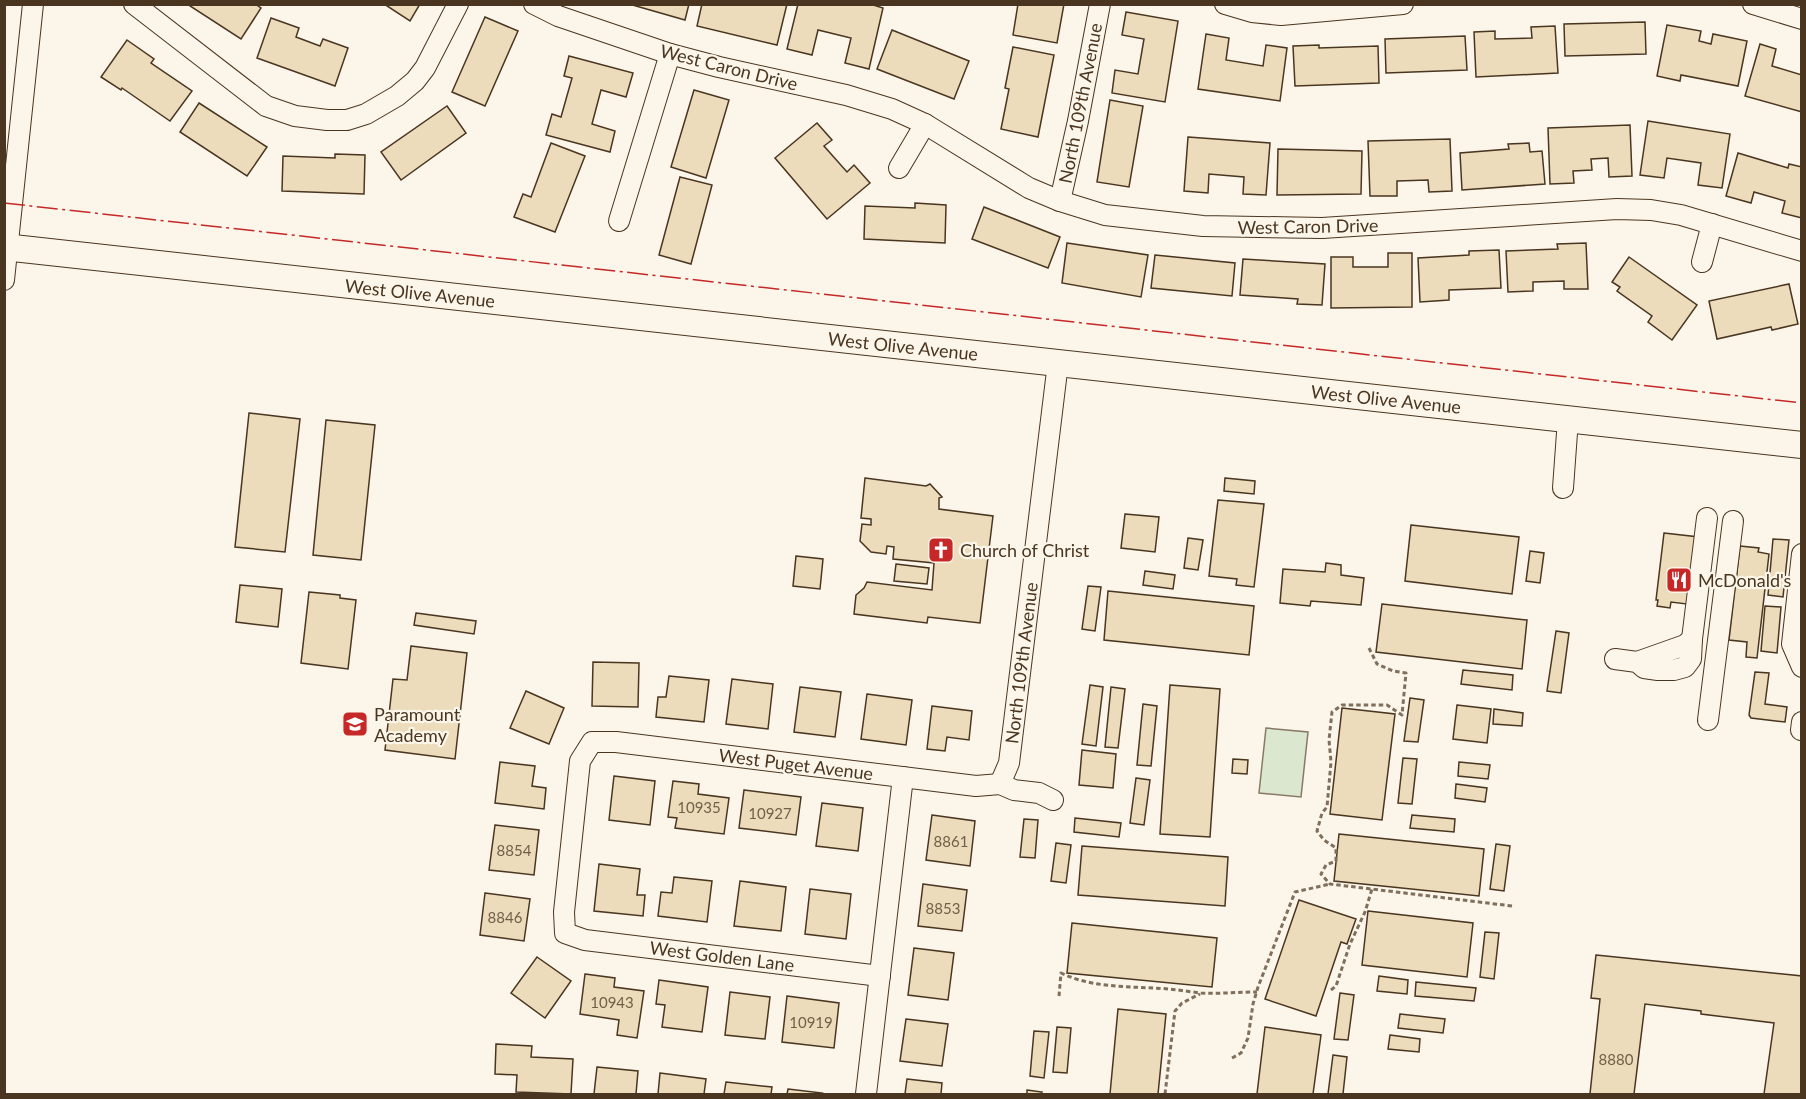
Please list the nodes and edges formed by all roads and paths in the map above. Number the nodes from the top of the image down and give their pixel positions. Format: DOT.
graph roads {
  1 [pos="33,4"];
  2 [pos="134,4"];
  3 [pos="458,4"];
  4 [pos="534,4"];
  5 [pos="1100,4"];
  6 [pos="1225,4"];
  7 [pos="1403,4"];
  8 [pos="1753,4"];
  9 [pos="1802,19"];
  10 [pos="670,54"];
  11 [pos="925,124"];
  12 [pos="899,168"];
  13 [pos="1060,201"];
  14 [pos="619,221"];
  15 [pos="1712,224"];
  16 [pos="6,247"];
  17 [pos="1802,251"];
  18 [pos="1702,262"];
  19 [pos="4,280"];
  20 [pos="1058,363"];
  21 [pos="1568,419"];
  22 [pos="1802,445"];
  23 [pos="1563,488"];
  24 [pos="1707,518"];
  25 [pos="1733,521"];
  26 [pos="1802,554"];
  27 [pos="1369,648"];
  28 [pos="1615,659"];
  29 [pos="1802,667"];
  30 [pos="1708,720"];
  31 [pos="1802,723"];
  32 [pos="1801,730"];
  33 [pos="903,777"];
  34 [pos="1000,784"];
  35 [pos="1053,800"];
  36 [pos="1330,884"];
  37 [pos="1372,889"];
  38 [pos="1512,906"];
  39 [pos="565,933"];
  40 [pos="880,975"];
  41 [pos="1331,990"];
  42 [pos="1257,992"];
  43 [pos="1202,993"];
  44 [pos="1059,996"];
  45 [pos="1232,1058"];
  46 [pos="866,1095"];
  47 [pos="1165,1095"];
  1 -- 16 [label="street"];
  2 -- 3 [label="street"];
  4 -- 10 [label="street, West Caron Drive"];
  5 -- 13 [label="street, North 109th Avenue"];
  6 -- 7 [label="street"];
  8 -- 9 [label="street"];
  10 -- 11 [label="street, West Caron Drive"];
  10 -- 14 [label="street"];
  11 -- 12 [label="street"];
  11 -- 13 [label="street, West Caron Drive"];
  13 -- 15 [label="street, West Caron Drive"];
  15 -- 17 [label="street, West Caron Drive"];
  15 -- 18 [label="street"];
  16 -- 19 [label="street"];
  16 -- 20 [label="main road, West Olive Avenue"];
  20 -- 21 [label="main road, West Olive Avenue"];
  20 -- 34 [label="street, North 109th Avenue"];
  21 -- 22 [label="main road, West Olive Avenue"];
  21 -- 23 [label="street"];
  24 -- 28 [label="street"];
  25 -- 30 [label="street"];
  26 -- 29 [label="street"];
  27 -- 36 [label="path"];
  31 -- 32 [label="street"];
  33 -- 34 [label="street, West Puget Avenue"];
  33 -- 39 [label="street, West Puget Avenue"];
  33 -- 40 [label="street"];
  34 -- 35 [label="street, West Puget Avenue"];
  36 -- 37 [label="path"];
  36 -- 42 [label="path"];
  37 -- 38 [label="path"];
  37 -- 41 [label="path"];
  39 -- 40 [label="street, West Golden Lane"];
  40 -- 46 [label="street"];
  42 -- 43 [label="path"];
  42 -- 45 [label="path"];
  43 -- 44 [label="path"];
  43 -- 47 [label="path"];
}
